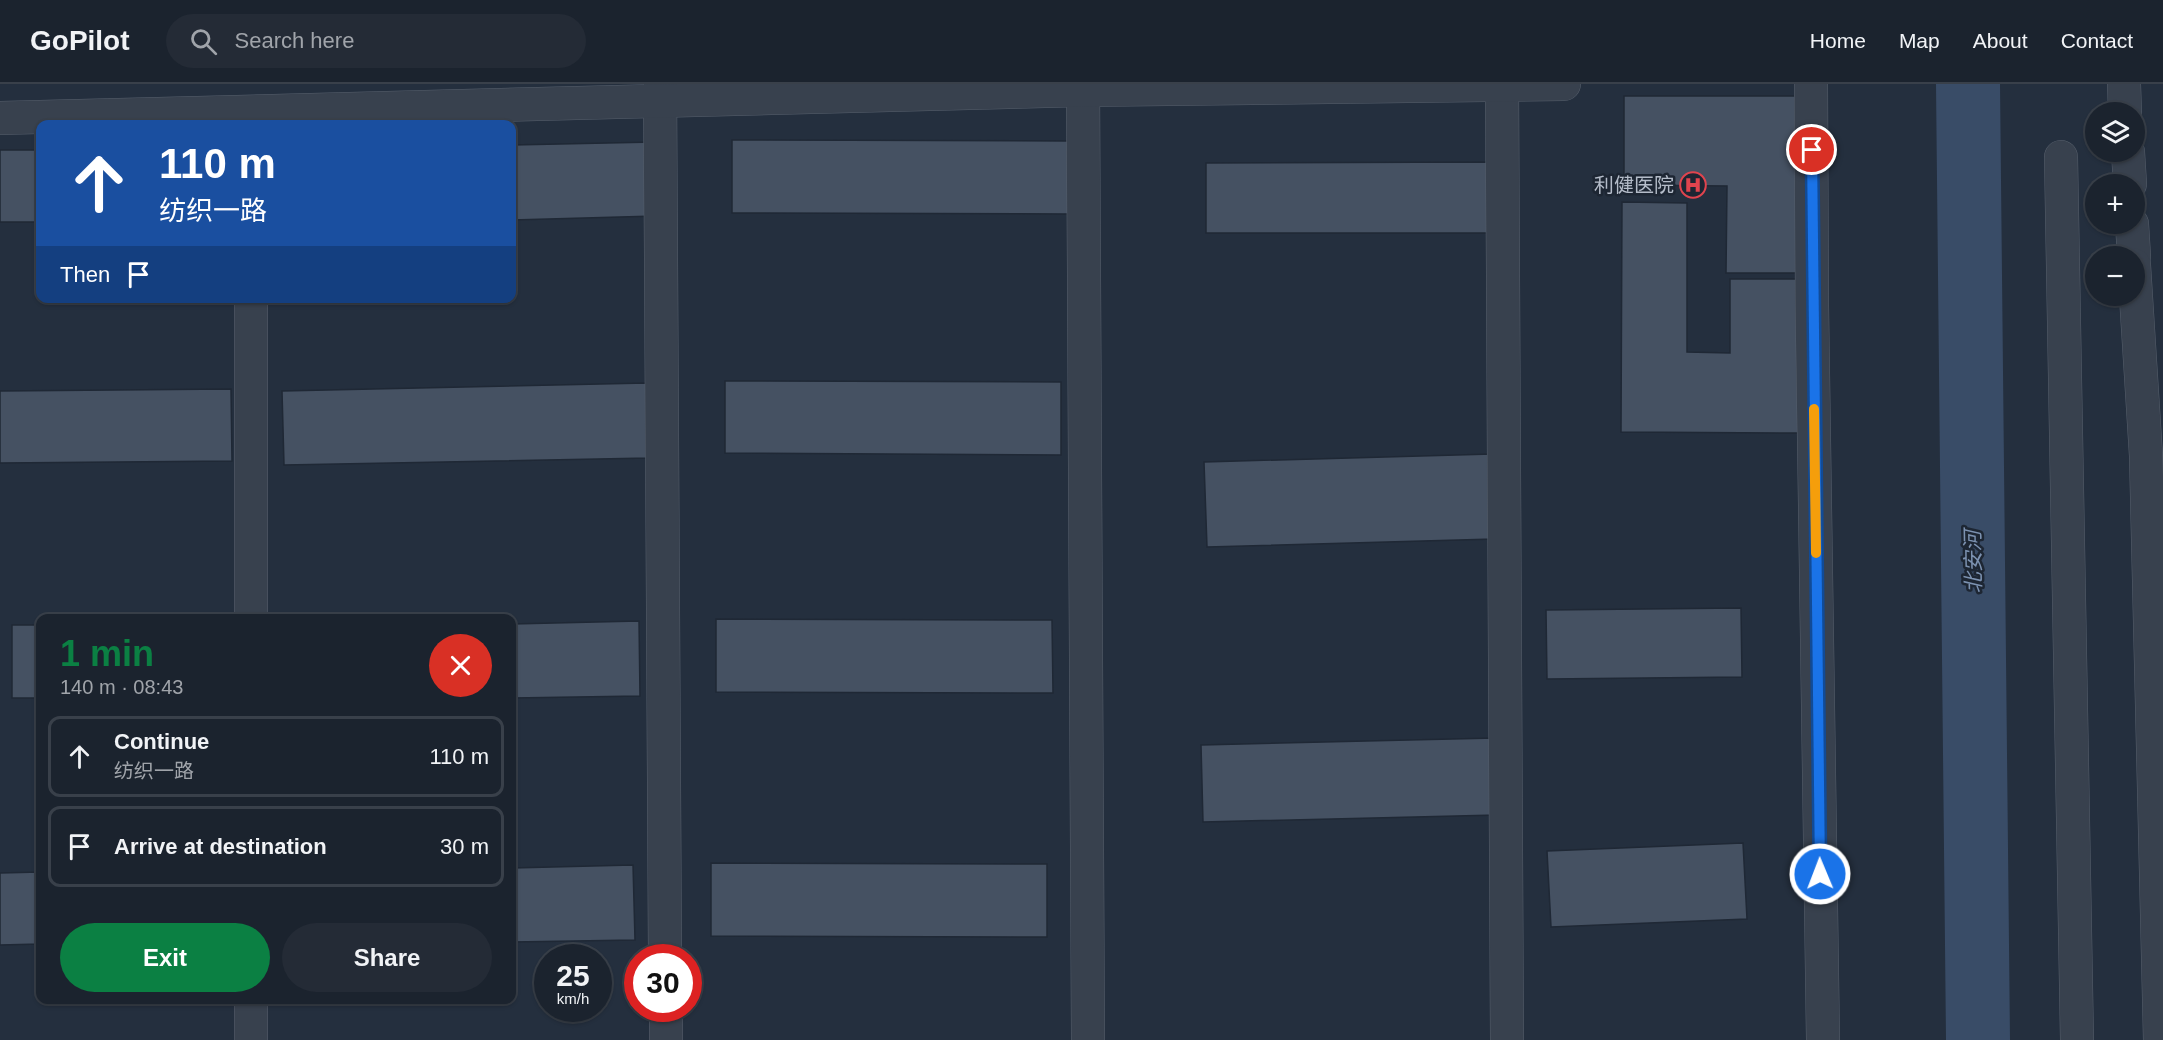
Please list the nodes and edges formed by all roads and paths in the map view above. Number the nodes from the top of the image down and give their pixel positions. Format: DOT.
graph roads {
  1 [pos="1502,84"];
  2 [pos="1564,84"];
  3 [pos="1811,84"];
  4 [pos="2124,84"];
  5 [pos="1083,87"];
  6 [pos="660,93"];
  7 [pos="2125,102"];
  8 [pos="251,107"];
  9 [pos="0,118"];
  10 [pos="2061,157"];
  11 [pos="252,303"];
  12 [pos="2137,306"];
  13 [pos="251,614"];
  14 [pos="665,944"];
  15 [pos="251,1004"];
  16 [pos="666,1022"];
  17 [pos="251,1040"];
  18 [pos="666,1040"];
  19 [pos="1088,1040"];
  20 [pos="1507,1040"];
  21 [pos="1823,1040"];
  22 [pos="2077,1040"];
  23 [pos="2160,1040"];
  1 -- 2 [label="street"];
  1 -- 5 [label="street"];
  1 -- 20 [label="street"];
  3 -- 21 [label="street"];
  4 -- 7 [label="street"];
  5 -- 6 [label="street"];
  5 -- 19 [label="street"];
  6 -- 8 [label="street"];
  6 -- 14 [label="street"];
  8 -- 9 [label="street"];
  10 -- 22 [label="street"];
  11 -- 13 [label="street"];
  12 -- 23 [label="street"];
  15 -- 17 [label="street"];
  16 -- 18 [label="street"];
}
